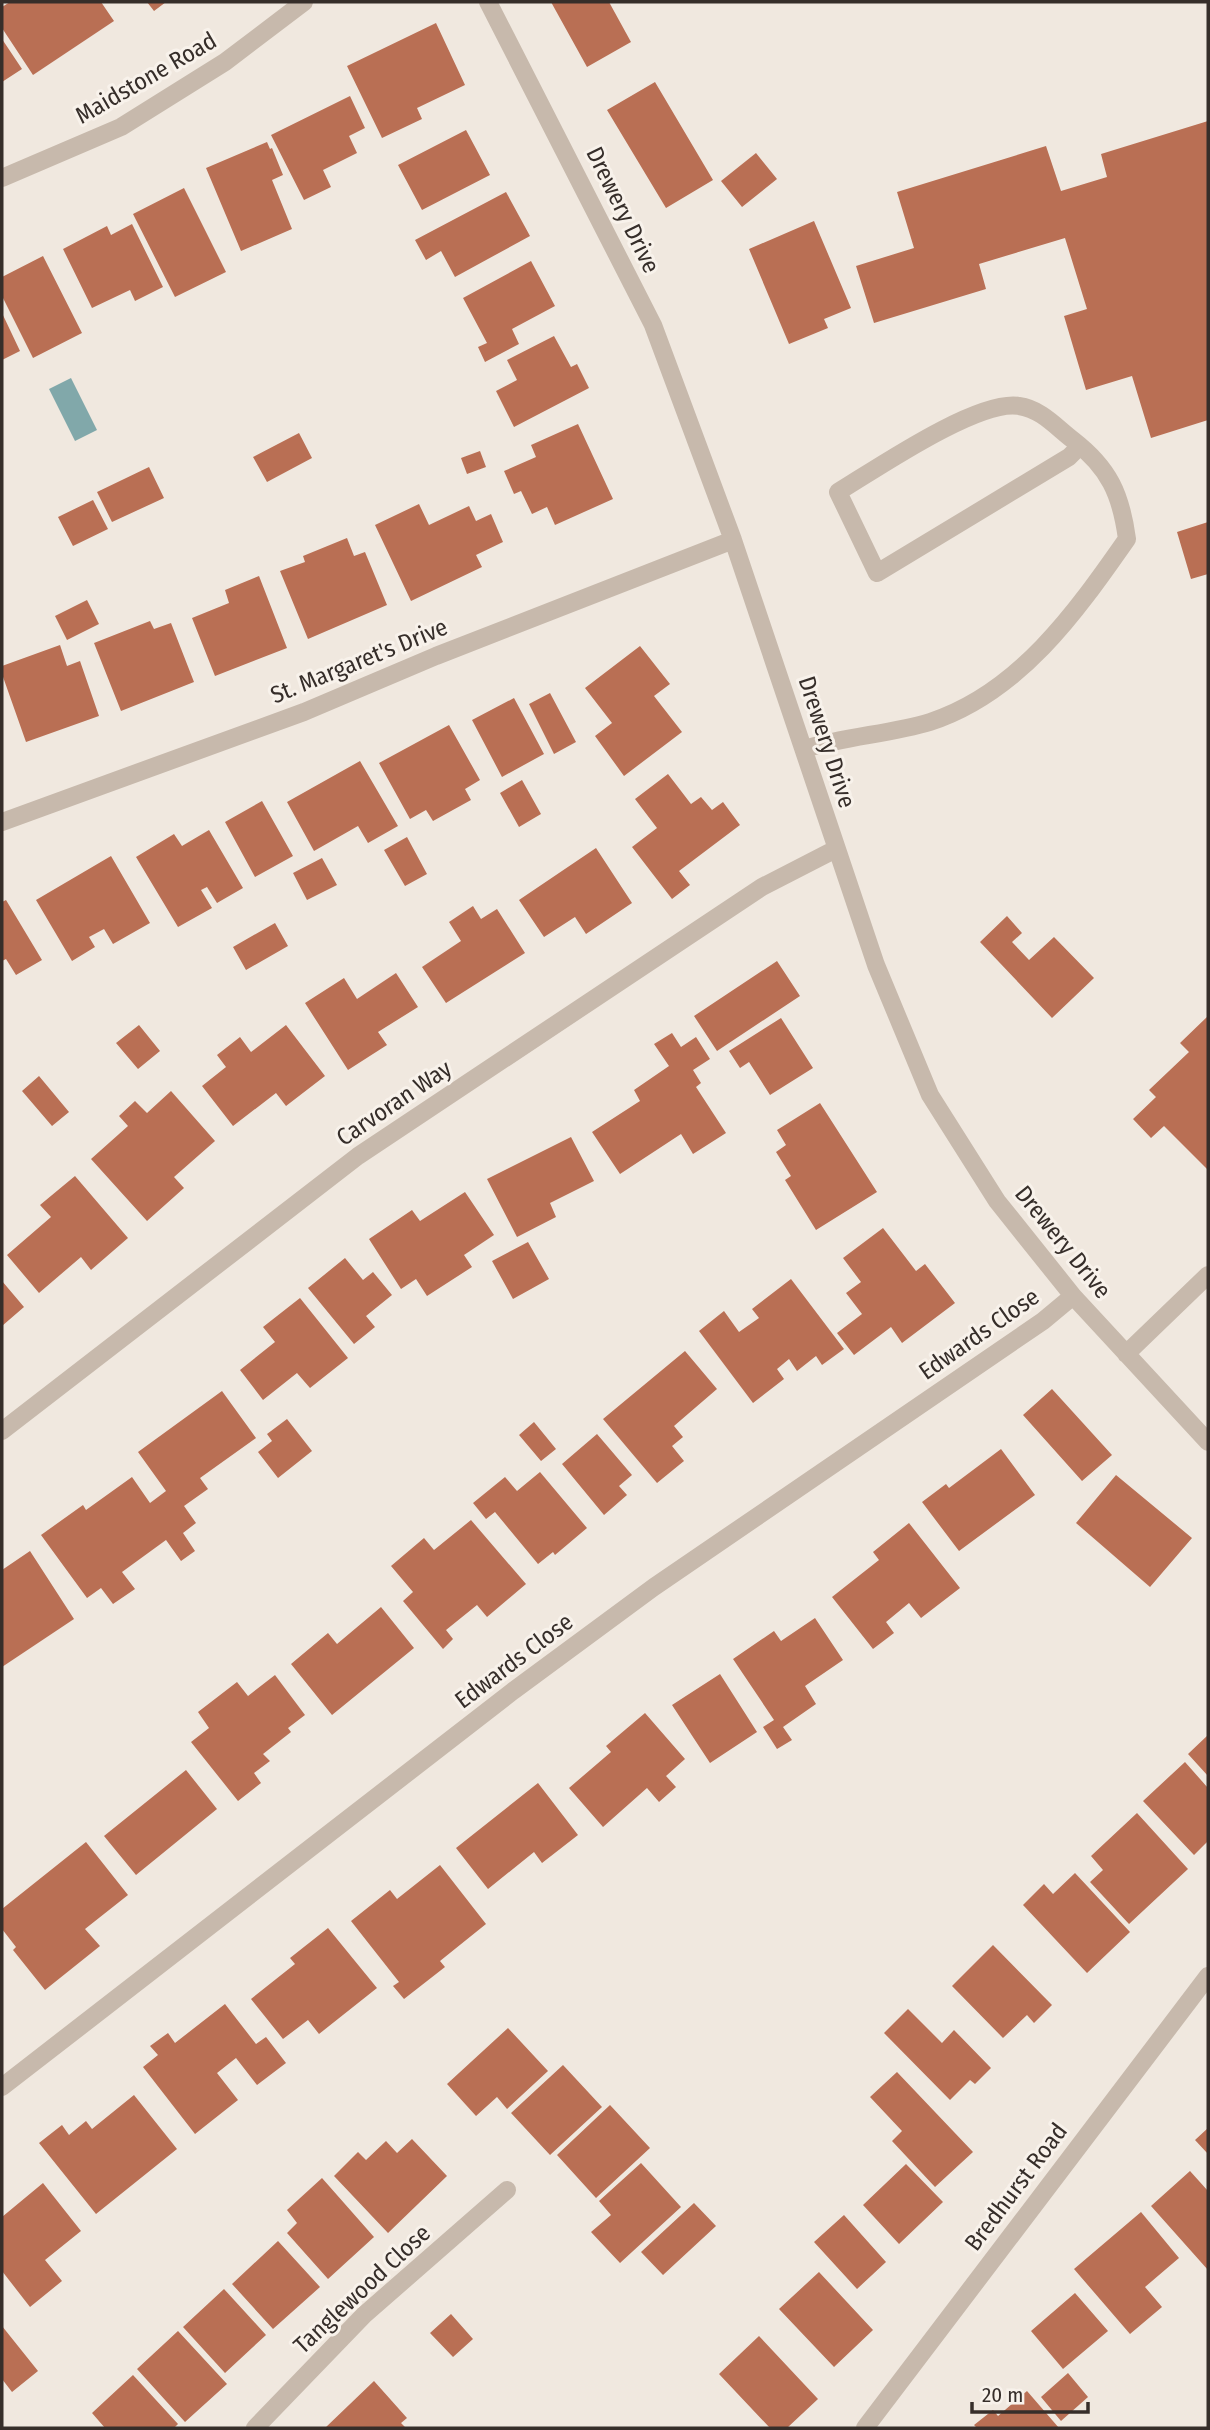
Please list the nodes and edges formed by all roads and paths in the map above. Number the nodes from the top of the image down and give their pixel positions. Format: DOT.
graph roads {
  1 [pos="304,2"];
  2 [pos="488,2"];
  3 [pos="2,178"];
  4 [pos="1080,446"];
  5 [pos="733,540"];
  6 [pos="804,749"];
  7 [pos="2,822"];
  8 [pos="836,849"];
  9 [pos="1208,1275"];
  10 [pos="1073,1296"];
  11 [pos="1126,1354"];
  12 [pos="2,1431"];
  13 [pos="1208,1443"];
  14 [pos="1208,1976"];
  15 [pos="2,2087"];
  16 [pos="507,2190"];
  17 [pos="255,2428"];
  18 [pos="865,2428"];
  1 -- 3 [label="street, Maidstone Road"];
  2 -- 5 [label="street, Drewery Drive"];
  4 -- 4 [label="street"];
  4 -- 6 [label="street"];
  5 -- 6 [label="street, Drewery Drive"];
  5 -- 7 [label="street, St. Margaret's Drive"];
  6 -- 8 [label="street, Drewery Drive"];
  8 -- 10 [label="street, Drewery Drive"];
  8 -- 12 [label="street, Carvoran Way"];
  9 -- 11 [label="street"];
  10 -- 11 [label="street, Drewery Drive"];
  10 -- 15 [label="street, Edwards Close"];
  11 -- 13 [label="street, Drewery Drive"];
  14 -- 18 [label="street, Bredhurst Road"];
  16 -- 17 [label="street, Tanglewood Close"];
}
